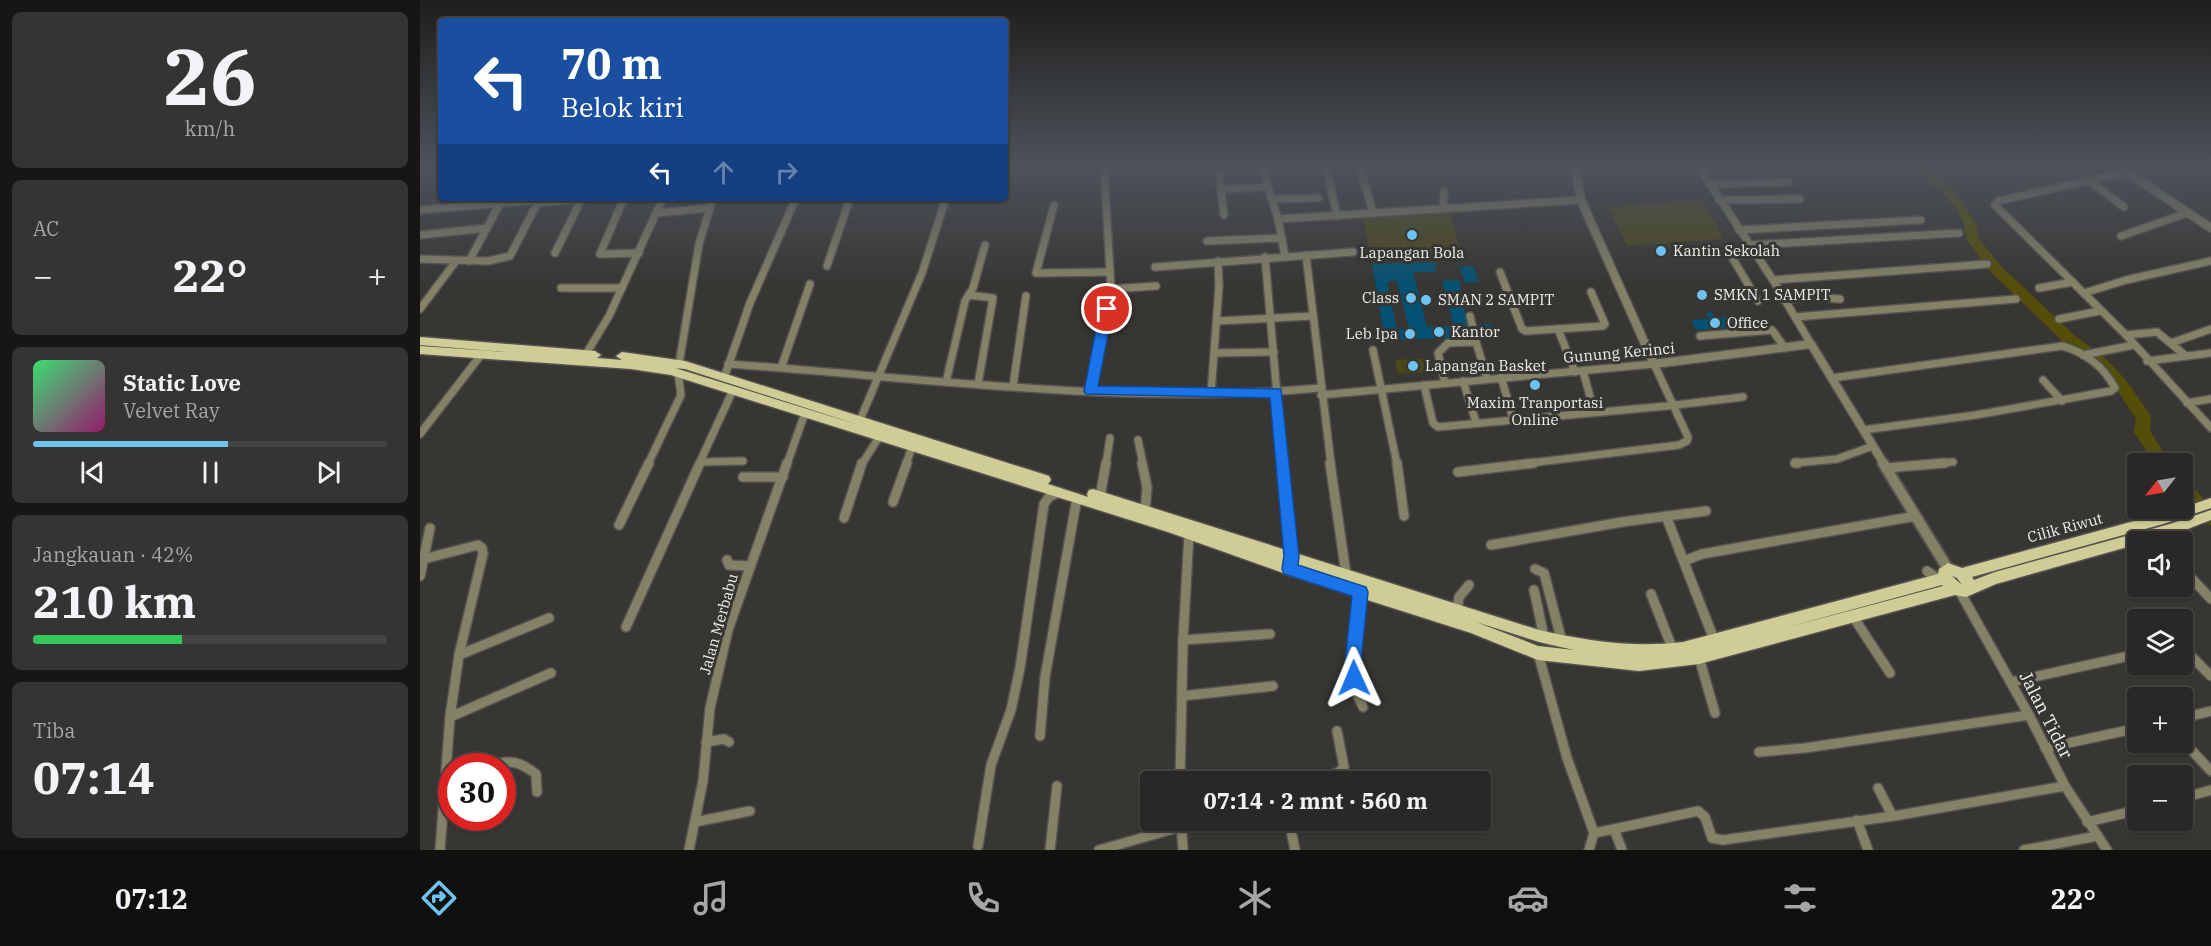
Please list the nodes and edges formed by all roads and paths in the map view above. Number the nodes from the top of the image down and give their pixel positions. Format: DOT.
graph roads {
  1 [pos="461,207"];
  2 [pos="499,207"];
  3 [pos="536,207"];
  4 [pos="578,207"];
  5 [pos="620,207"];
  6 [pos="660,207"];
  7 [pos="792,207"];
  8 [pos="847,207"];
  9 [pos="943,207"];
  10 [pos="1054,207"];
  11 [pos="1106,207"];
  12 [pos="1223,207"];
  13 [pos="1274,207"];
  14 [pos="1335,207"];
  15 [pos="1371,207"];
  16 [pos="1443,207"];
  17 [pos="1450,207"];
  18 [pos="1584,207"];
  19 [pos="1723,207"];
  20 [pos="1999,207"];
  21 [pos="2178,207"];
  22 [pos="708,208"];
  23 [pos="420,210"];
  24 [pos="657,213"];
  25 [pos="1373,213"];
  26 [pos="2187,213"];
  27 [pos="1224,215"];
  28 [pos="1337,216"];
  29 [pos="1278,219"];
  30 [pos="1921,220"];
  31 [pos="487,228"];
  32 [pos="2211,228"];
  33 [pos="1739,230"];
  34 [pos="1959,233"];
  35 [pos="420,235"];
  36 [pos="2121,236"];
  37 [pos="1281,238"];
  38 [pos="1207,242"];
  39 [pos="985,245"];
  40 [pos="1750,245"];
  41 [pos="1353,252"];
  42 [pos="555,253"];
  43 [pos="639,253"];
  44 [pos="1755,254"];
  45 [pos="1306,255"];
  46 [pos="1285,256"];
  47 [pos="1265,257"];
  48 [pos="420,260"];
  49 [pos="456,261"];
  50 [pos="469,261"];
  51 [pos="1218,261"];
  52 [pos="2211,261"];
  53 [pos="1987,264"];
  54 [pos="827,266"];
  55 [pos="1155,267"];
  56 [pos="1110,272"];
  57 [pos="1500,273"];
  58 [pos="1773,280"];
  59 [pos="2073,282"];
  60 [pos="810,284"];
  61 [pos="1156,286"];
  62 [pos="561,288"];
  63 [pos="622,288"];
  64 [pos="2039,288"];
  65 [pos="1111,289"];
  66 [pos="1591,291"];
  67 [pos="2084,293"];
  68 [pos="969,296"];
  69 [pos="1026,296"];
  70 [pos="1840,299"];
  71 [pos="2016,299"];
  72 [pos="1784,300"];
  73 [pos="1758,301"];
  74 [pos="420,309"];
  75 [pos="2100,311"];
  76 [pos="1313,316"];
  77 [pos="1470,316"];
  78 [pos="1795,317"];
  79 [pos="1271,318"];
  80 [pos="2059,319"];
  81 [pos="1217,321"];
  82 [pos="1558,329"];
  83 [pos="2211,329"];
  84 [pos="2126,335"];
  85 [pos="1700,336"];
  86 [pos="420,341"];
  87 [pos="1476,342"];
  88 [pos="2171,343"];
  89 [pos="1811,344"];
  90 [pos="2134,345"];
  91 [pos="1785,348"];
  92 [pos="420,350"];
  93 [pos="485,350"];
  94 [pos="1373,350"];
  95 [pos="1274,352"];
  96 [pos="1215,353"];
  97 [pos="2211,353"];
  98 [pos="2084,354"];
  99 [pos="2186,356"];
  100 [pos="584,358"];
  101 [pos="2147,361"];
  102 [pos="728,364"];
  103 [pos="1654,364"];
  104 [pos="678,368"];
  105 [pos="782,368"];
  106 [pos="1579,371"];
  107 [pos="880,376"];
  108 [pos="1502,377"];
  109 [pos="724,378"];
  110 [pos="1487,378"];
  111 [pos="1832,378"];
  112 [pos="2043,380"];
  113 [pos="1463,381"];
  114 [pos="946,382"];
  115 [pos="1445,383"];
  116 [pos="978,384"];
  117 [pos="1424,385"];
  118 [pos="1013,386"];
  119 [pos="733,390"];
  120 [pos="1381,390"];
  121 [pos="1090,391"];
  122 [pos="1320,392"];
  123 [pos="1211,393"];
  124 [pos="1276,393"];
  125 [pos="1743,397"];
  126 [pos="772,398"];
  127 [pos="2211,399"];
  128 [pos="2062,401"];
  129 [pos="2187,403"];
  130 [pos="1674,407"];
  131 [pos="1594,411"];
  132 [pos="805,413"];
  133 [pos="1513,418"];
  134 [pos="860,420"];
  135 [pos="1476,422"];
  136 [pos="2211,428"];
  137 [pos="1863,430"];
  138 [pos="882,432"];
  139 [pos="420,434"];
  140 [pos="1110,438"];
  141 [pos="1138,440"];
  142 [pos="1873,446"];
  143 [pos="912,447"];
  144 [pos="743,461"];
  145 [pos="700,462"];
  146 [pos="1953,462"];
  147 [pos="1795,463"];
  148 [pos="1886,468"];
  149 [pos="1458,472"];
  150 [pos="743,477"];
  151 [pos="783,477"];
  152 [pos="1059,492"];
  153 [pos="1100,496"];
  154 [pos="1077,498"];
  155 [pos="893,502"];
  156 [pos="2211,503"];
  157 [pos="1145,510"];
  158 [pos="1706,511"];
  159 [pos="2196,511"];
  160 [pos="1404,516"];
  161 [pos="1666,516"];
  162 [pos="1917,516"];
  163 [pos="844,518"];
  164 [pos="1170,523"];
  165 [pos="619,525"];
  166 [pos="430,528"];
  167 [pos="2165,531"];
  168 [pos="1189,534"];
  169 [pos="2120,536"];
  170 [pos="2127,536"];
  171 [pos="1491,545"];
  172 [pos="422,560"];
  173 [pos="727,560"];
  174 [pos="1684,561"];
  175 [pos="1291,563"];
  176 [pos="750,566"];
  177 [pos="1535,569"];
  178 [pos="1927,571"];
  179 [pos="1346,574"];
  180 [pos="420,576"];
  181 [pos="2193,580"];
  182 [pos="1954,581"];
  183 [pos="1469,585"];
  184 [pos="1533,590"];
  185 [pos="1360,592"];
  186 [pos="1651,594"];
  187 [pos="2211,599"];
  188 [pos="1457,611"];
  189 [pos="1852,615"];
  190 [pos="549,618"];
  191 [pos="626,627"];
  192 [pos="1270,634"];
  193 [pos="1544,637"];
  194 [pos="1183,640"];
  195 [pos="1562,642"];
  196 [pos="1715,642"];
  197 [pos="1672,650"];
  198 [pos="1697,652"];
  199 [pos="1538,653"];
  200 [pos="459,655"];
  201 [pos="2127,656"];
  202 [pos="2193,658"];
  203 [pos="551,673"];
  204 [pos="1890,673"];
  205 [pos="2211,676"];
  206 [pos="2011,682"];
  207 [pos="1273,686"];
  208 [pos="1182,696"];
  209 [pos="1363,707"];
  210 [pos="2211,711"];
  211 [pos="1715,712"];
  212 [pos="2193,715"];
  213 [pos="2029,716"];
  214 [pos="450,717"];
  215 [pos="2127,730"];
  216 [pos="1337,731"];
  217 [pos="1040,736"];
  218 [pos="706,742"];
  219 [pos="729,742"];
  220 [pos="2045,748"];
  221 [pos="1759,752"];
  222 [pos="2193,752"];
  223 [pos="449,753"];
  224 [pos="516,761"];
  225 [pos="1180,771"];
  226 [pos="1338,771"];
  227 [pos="2211,771"];
  228 [pos="1057,786"];
  229 [pos="2064,786"];
  230 [pos="1878,788"];
  231 [pos="2211,790"];
  232 [pos="537,792"];
  233 [pos="2193,795"];
  234 [pos="750,811"];
  235 [pos="2127,813"];
  236 [pos="1892,815"];
  237 [pos="1857,820"];
  238 [pos="695,822"];
  239 [pos="2087,822"];
  240 [pos="1614,829"];
  241 [pos="442,831"];
  242 [pos="1161,831"];
  243 [pos="1181,831"];
  244 [pos="1291,831"];
  245 [pos="1594,833"];
  246 [pos="2097,836"];
  247 [pos="978,846"];
  248 [pos="440,850"];
  249 [pos="689,850"];
  250 [pos="1050,850"];
  251 [pos="1099,850"];
  252 [pos="1183,850"];
  253 [pos="1295,850"];
  254 [pos="1589,850"];
  255 [pos="1622,850"];
  256 [pos="1869,850"];
  257 [pos="2024,850"];
  258 [pos="2107,850"];
  1 -- 23 [label="street"];
  2 -- 31 [label="street"];
  3 -- 50 [label="street"];
  4 -- 42 [label="street"];
  5 -- 43 [label="street"];
  6 -- 24 [label="street"];
  7 -- 102 [label="street"];
  8 -- 54 [label="street"];
  9 -- 107 [label="street"];
  10 -- 56 [label="street"];
  11 -- 56 [label="street"];
  12 -- 27 [label="street"];
  13 -- 29 [label="street"];
  14 -- 28 [label="street"];
  15 -- 25 [label="street"];
  16 -- 17 [label="street"];
  16 -- 25 [label="street"];
  18 -- 103 [label="street"];
  19 -- 33 [label="street"];
  20 -- 59 [label="street"];
  21 -- 26 [label="street"];
  22 -- 24 [label="street"];
  22 -- 104 [label="street"];
  24 -- 43 [label="street"];
  25 -- 28 [label="street"];
  26 -- 32 [label="street"];
  26 -- 36 [label="street"];
  28 -- 29 [label="street"];
  29 -- 37 [label="street"];
  30 -- 33 [label="street"];
  31 -- 35 [label="street"];
  31 -- 50 [label="street"];
  33 -- 40 [label="street"];
  34 -- 40 [label="street"];
  37 -- 38 [label="street"];
  37 -- 46 [label="street"];
  39 -- 68 [label="street"];
  40 -- 44 [label="street"];
  41 -- 45 [label="street"];
  43 -- 63 [label="street"];
  44 -- 58 [label="street"];
  44 -- 73 [label="street"];
  45 -- 46 [label="street"];
  45 -- 76 [label="street"];
  46 -- 47 [label="street"];
  47 -- 51 [label="street"];
  47 -- 79 [label="street"];
  48 -- 49 [label="street"];
  49 -- 50 [label="street"];
  49 -- 74 [label="street"];
  51 -- 55 [label="street"];
  51 -- 81 [label="street"];
  52 -- 67 [label="street"];
  53 -- 58 [label="street"];
  56 -- 65 [label="street"];
  57 -- 82 [label="street"];
  58 -- 72 [label="street"];
  59 -- 64 [label="street"];
  59 -- 67 [label="street"];
  60 -- 105 [label="street"];
  61 -- 65 [label="street"];
  62 -- 63 [label="street"];
  63 -- 100 [label="street"];
  65 -- 121 [label="street"];
  66 -- 82 [label="street"];
  67 -- 75 [label="street"];
  68 -- 114 [label="street"];
  68 -- 116 [label="street"];
  69 -- 118 [label="street"];
  70 -- 72 [label="street"];
  71 -- 78 [label="street"];
  72 -- 78 [label="street"];
  75 -- 80 [label="street"];
  75 -- 84 [label="street"];
  76 -- 79 [label="street"];
  76 -- 122 [label="street"];
  77 -- 87 [label="street"];
  78 -- 89 [label="street"];
  79 -- 81 [label="street"];
  79 -- 95 [label="street"];
  81 -- 96 [label="street"];
  82 -- 106 [label="street"];
  83 -- 88 [label="street"];
  84 -- 88 [label="street"];
  84 -- 90 [label="street"];
  85 -- 91 [label="street"];
  86 -- 93 [label="main road"];
  87 -- 110 [label="street"];
  87 -- 115 [label="street"];
  88 -- 99 [label="street"];
  89 -- 91 [label="street, Gunung Kerinci"];
  89 -- 111 [label="street"];
  90 -- 98 [label="street"];
  90 -- 101 [label="street"];
  91 -- 103 [label="street, Gunung Kerinci"];
  92 -- 93 [label="main road"];
  93 -- 100 [label="main road"];
  93 -- 139 [label="street"];
  94 -- 120 [label="street"];
  95 -- 96 [label="street"];
  95 -- 124 [label="street"];
  96 -- 123 [label="street"];
  97 -- 99 [label="street"];
  98 -- 111 [label="street"];
  98 -- 128 [label="street"];
  99 -- 101 [label="street"];
  100 -- 104 [label="main road"];
  101 -- 129 [label="street"];
  102 -- 105 [label="street, Gunung Kerinci"];
  102 -- 109 [label="street"];
  103 -- 106 [label="street, Gunung Kerinci"];
  103 -- 130 [label="street"];
  104 -- 109 [label="main road"];
  104 -- 119 [label="main road"];
  104 -- 165 [label="street"];
  105 -- 107 [label="street, Gunung Kerinci"];
  106 -- 108 [label="street, Gunung Kerinci"];
  106 -- 131 [label="street"];
  107 -- 114 [label="street, Gunung Kerinci"];
  107 -- 134 [label="street"];
  108 -- 110 [label="street, Gunung Kerinci"];
  108 -- 133 [label="street"];
  109 -- 126 [label="main road"];
  110 -- 113 [label="street, Gunung Kerinci"];
  111 -- 137 [label="street"];
  112 -- 128 [label="street"];
  113 -- 115 [label="street, Gunung Kerinci"];
  113 -- 135 [label="street"];
  114 -- 116 [label="street, Gunung Kerinci"];
  115 -- 117 [label="street, Gunung Kerinci"];
  116 -- 118 [label="street, Gunung Kerinci"];
  117 -- 120 [label="street, Gunung Kerinci"];
  117 -- 135 [label="street"];
  118 -- 121 [label="street, Gunung Kerinci"];
  119 -- 126 [label="main road"];
  119 -- 145 [label="street"];
  120 -- 122 [label="street, Gunung Kerinci"];
  120 -- 160 [label="street"];
  121 -- 123 [label="street, Gunung Kerinci"];
  122 -- 124 [label="street, Gunung Kerinci"];
  122 -- 179 [label="street"];
  123 -- 124 [label="street, Gunung Kerinci"];
  124 -- 175 [label="street"];
  125 -- 130 [label="street"];
  126 -- 132 [label="main road"];
  126 -- 134 [label="main road"];
  127 -- 129 [label="street"];
  128 -- 137 [label="street"];
  129 -- 136 [label="street"];
  130 -- 131 [label="street"];
  130 -- 149 [label="street"];
  131 -- 133 [label="street"];
  132 -- 138 [label="main road"];
  132 -- 151 [label="street, Jalan Merbabu"];
  133 -- 135 [label="street"];
  134 -- 138 [label="main road"];
  137 -- 142 [label="street"];
  138 -- 143 [label="main road"];
  138 -- 153 [label="main road"];
  138 -- 163 [label="street"];
  140 -- 153 [label="street"];
  141 -- 157 [label="street"];
  142 -- 147 [label="street"];
  142 -- 148 [label="street"];
  143 -- 152 [label="main road"];
  143 -- 155 [label="street"];
  144 -- 145 [label="street"];
  145 -- 191 [label="street"];
  146 -- 148 [label="street"];
  148 -- 162 [label="street"];
  150 -- 151 [label="street"];
  151 -- 176 [label="street, Jalan Merbabu"];
  152 -- 154 [label="main road"];
  152 -- 247 [label="street"];
  153 -- 157 [label="main road"];
  154 -- 164 [label="main road"];
  154 -- 217 [label="street"];
  156 -- 159 [label="main road, Cilik Riwut"];
  157 -- 164 [label="main road"];
  158 -- 161 [label="street"];
  159 -- 167 [label="main road, Cilik Riwut"];
  159 -- 169 [label="main road, Cilik Riwut"];
  161 -- 171 [label="street"];
  161 -- 174 [label="street"];
  162 -- 174 [label="street"];
  162 -- 182 [label="street"];
  164 -- 168 [label="main road"];
  164 -- 175 [label="main road"];
  166 -- 172 [label="street"];
  168 -- 175 [label="main road"];
  168 -- 194 [label="street"];
  169 -- 170 [label="main road, Cilik Riwut"];
  169 -- 182 [label="main road, Cilik Riwut"];
  172 -- 180 [label="street"];
  172 -- 200 [label="street"];
  173 -- 176 [label="street"];
  174 -- 196 [label="street"];
  175 -- 179 [label="main road"];
  175 -- 185 [label="main road"];
  176 -- 218 [label="street, Jalan Merbabu"];
  177 -- 195 [label="street"];
  178 -- 182 [label="street"];
  179 -- 188 [label="main road"];
  181 -- 187 [label="street"];
  182 -- 189 [label="main road"];
  182 -- 196 [label="main road"];
  182 -- 206 [label="street, Jalan Tidar"];
  183 -- 188 [label="street"];
  184 -- 193 [label="street"];
  185 -- 199 [label="main road"];
  185 -- 209 [label="street"];
  186 -- 197 [label="street"];
  188 -- 193 [label="main road"];
  189 -- 198 [label="main road"];
  189 -- 204 [label="street"];
  190 -- 200 [label="street"];
  192 -- 194 [label="street"];
  193 -- 195 [label="main road"];
  194 -- 208 [label="street"];
  195 -- 197 [label="main road"];
  196 -- 198 [label="main road"];
  197 -- 198 [label="main road"];
  198 -- 199 [label="main road"];
  198 -- 211 [label="street"];
  199 -- 245 [label="street"];
  200 -- 214 [label="street"];
  201 -- 206 [label="street"];
  202 -- 205 [label="street"];
  203 -- 214 [label="street"];
  206 -- 213 [label="street, Jalan Tidar"];
  207 -- 208 [label="street"];
  208 -- 225 [label="street"];
  210 -- 212 [label="street"];
  213 -- 220 [label="street, Jalan Tidar"];
  213 -- 221 [label="street"];
  214 -- 223 [label="street"];
  215 -- 220 [label="street"];
  216 -- 226 [label="street"];
  218 -- 219 [label="street"];
  218 -- 238 [label="street, Jalan Merbabu"];
  220 -- 229 [label="street, Jalan Tidar"];
  222 -- 227 [label="street"];
  224 -- 232 [label="street"];
  228 -- 250 [label="street"];
  229 -- 236 [label="street"];
  229 -- 239 [label="street, Jalan Tidar"];
  230 -- 236 [label="street"];
  231 -- 233 [label="street"];
  234 -- 238 [label="street"];
  235 -- 239 [label="street"];
  236 -- 237 [label="street"];
  237 -- 240 [label="street"];
  237 -- 256 [label="street"];
  238 -- 249 [label="street, Jalan Merbabu"];
  239 -- 246 [label="street, Jalan Tidar"];
  240 -- 245 [label="street"];
  240 -- 255 [label="street"];
  241 -- 248 [label="street"];
  242 -- 251 [label="street"];
  243 -- 252 [label="street"];
  244 -- 253 [label="street"];
  245 -- 254 [label="street"];
  246 -- 257 [label="street"];
  246 -- 258 [label="street, Jalan Tidar"];
}
